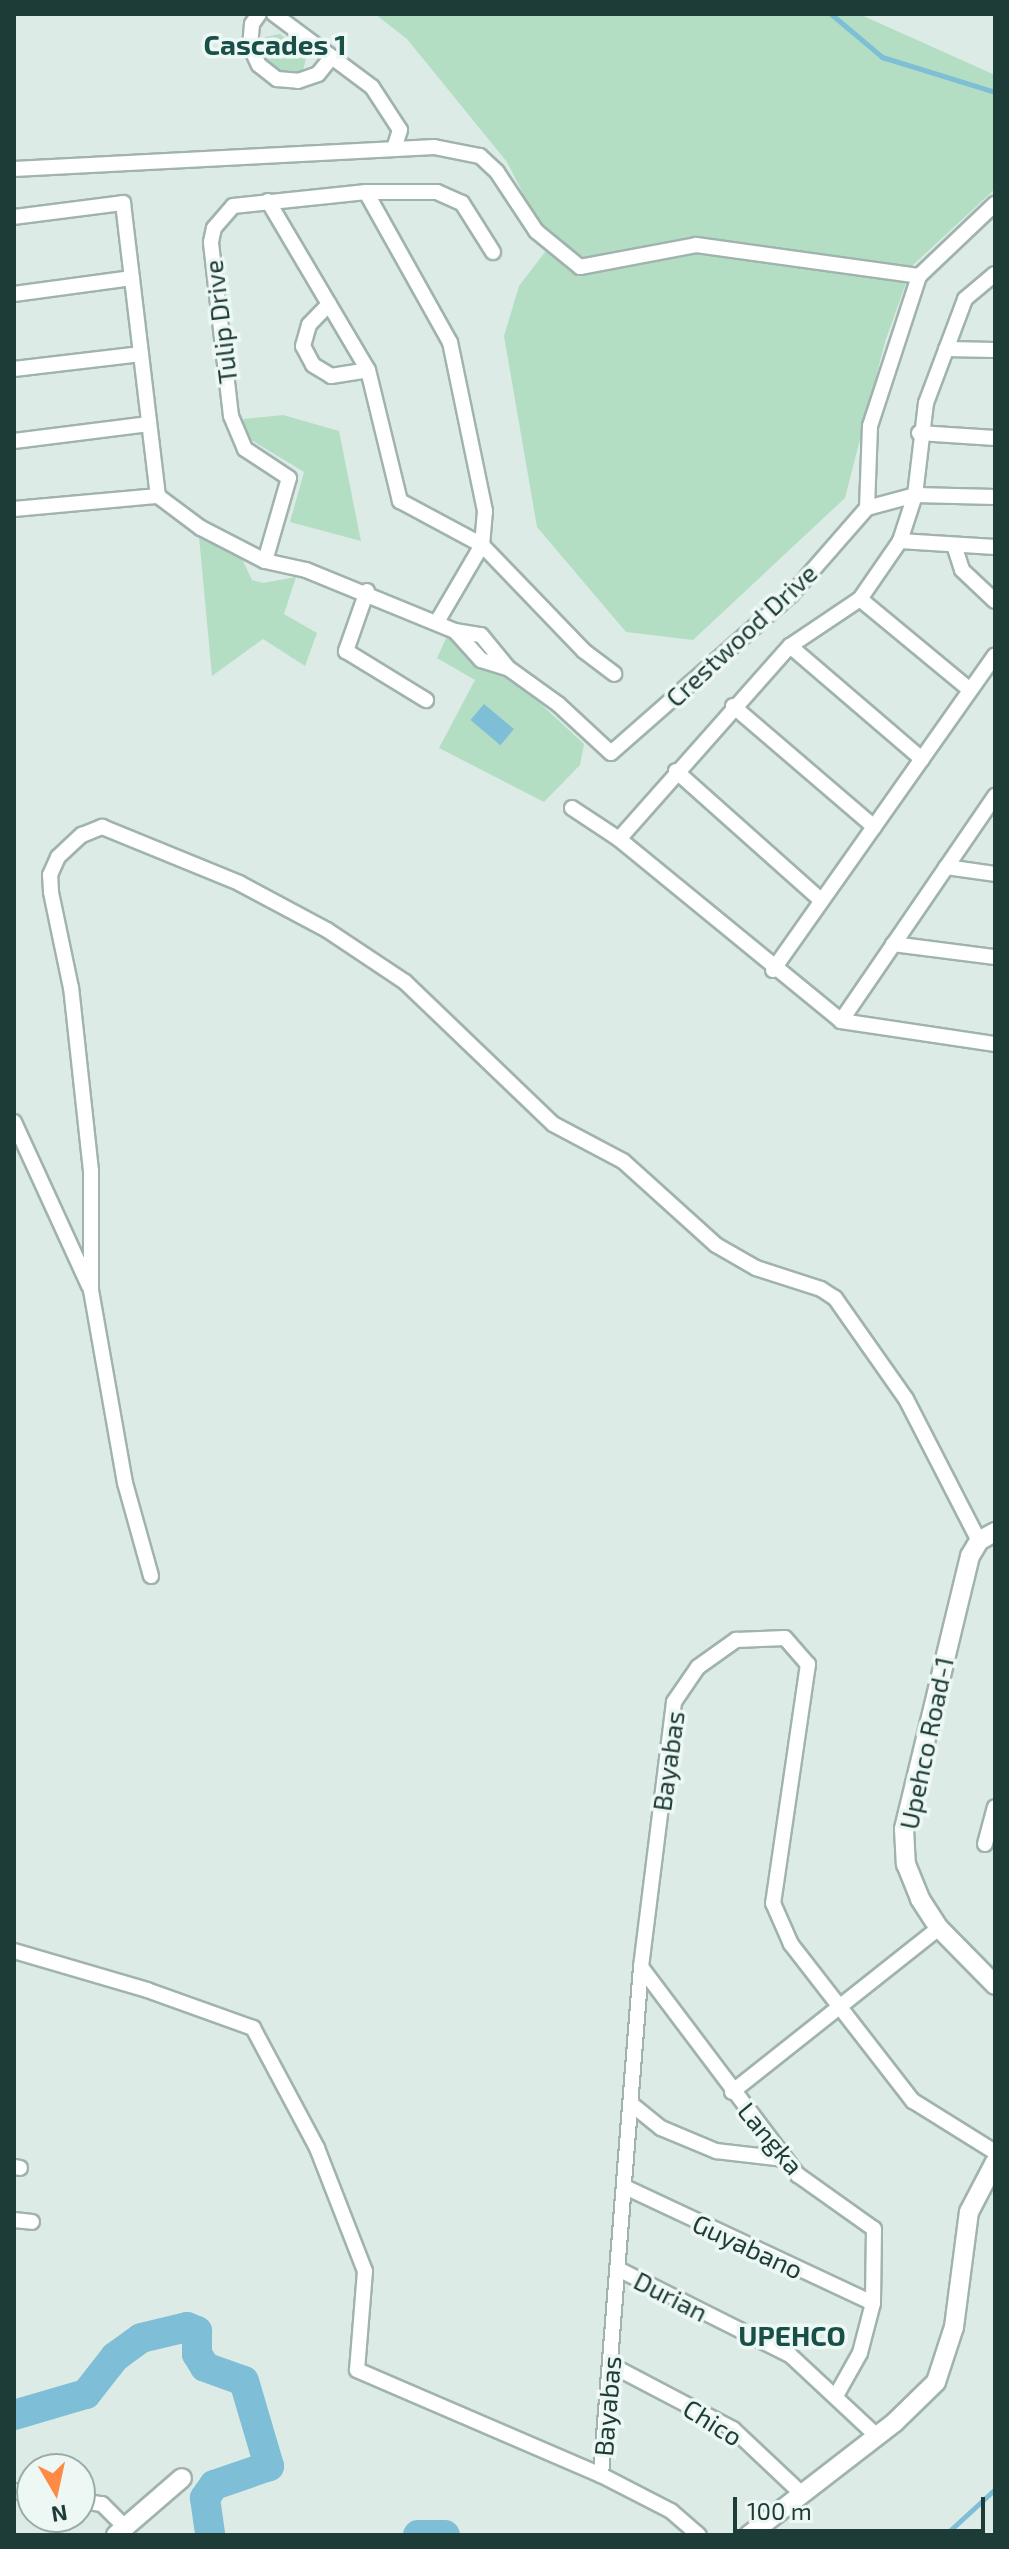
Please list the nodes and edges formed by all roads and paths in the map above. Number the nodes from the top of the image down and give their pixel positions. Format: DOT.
graph roads {
  1 [pos="259,14"];
  2 [pos="274,14"];
  3 [pos="332,57"];
  4 [pos="394,148"];
  5 [pos="14,169"];
  6 [pos="366,192"];
  7 [pos="268,201"];
  8 [pos="995,204"];
  9 [pos="14,217"];
  10 [pos="493,252"];
  11 [pos="995,274"];
  12 [pos="919,276"];
  13 [pos="132,278"];
  14 [pos="14,294"];
  15 [pos="329,304"];
  16 [pos="946,349"];
  17 [pos="995,350"];
  18 [pos="141,354"];
  19 [pos="14,369"];
  20 [pos="368,370"];
  21 [pos="149,424"];
  22 [pos="919,433"];
  23 [pos="995,438"];
  24 [pos="14,441"];
  25 [pos="915,495"];
  26 [pos="158,496"];
  27 [pos="995,497"];
  28 [pos="867,508"];
  29 [pos="14,509"];
  30 [pos="900,541"];
  31 [pos="482,545"];
  32 [pos="954,545"];
  33 [pos="995,547"];
  34 [pos="265,561"];
  35 [pos="367,591"];
  36 [pos="860,599"];
  37 [pos="995,601"];
  38 [pos="437,622"];
  39 [pos="790,646"];
  40 [pos="995,655"];
  41 [pos="614,674"];
  42 [pos="970,690"];
  43 [pos="426,700"];
  44 [pos="733,706"];
  45 [pos="922,759"];
  46 [pos="676,771"];
  47 [pos="995,796"];
  48 [pos="572,808"];
  49 [pos="874,827"];
  50 [pos="619,839"];
  51 [pos="946,867"];
  52 [pos="995,874"];
  53 [pos="822,901"];
  54 [pos="893,944"];
  55 [pos="995,957"];
  56 [pos="773,970"];
  57 [pos="841,1021"];
  58 [pos="995,1044"];
  59 [pos="14,1122"];
  60 [pos="91,1290"];
  61 [pos="987,1537"];
  62 [pos="151,1576"];
  63 [pos="995,1807"];
  64 [pos="985,1844"];
  65 [pos="939,1928"];
  66 [pos="14,1951"];
  67 [pos="641,1967"];
  68 [pos="995,1985"];
  69 [pos="840,2007"];
  70 [pos="732,2092"];
  71 [pos="630,2103"];
  72 [pos="995,2152"];
  73 [pos="785,2159"];
  74 [pos="995,2162"];
  75 [pos="625,2187"];
  76 [pos="14,2220"];
  77 [pos="32,2222"];
  78 [pos="618,2269"];
  79 [pos="873,2303"];
  80 [pos="611,2365"];
  81 [pos="837,2394"];
  82 [pos="877,2436"];
  83 [pos="601,2475"];
  84 [pos="182,2478"];
  85 [pos="803,2495"];
  86 [pos="96,2503"];
  87 [pos="121,2531"];
  88 [pos="699,2535"];
  89 [pos="749,2535"];
  1 -- 3 [label="street"];
  2 -- 3 [label="street"];
  3 -- 4 [label="street"];
  4 -- 5 [label="street"];
  4 -- 12 [label="street"];
  6 -- 7 [label="street, Tulip Drive"];
  6 -- 10 [label="street, Tulip Drive"];
  6 -- 31 [label="street"];
  7 -- 15 [label="street"];
  7 -- 34 [label="street, Tulip Drive"];
  8 -- 12 [label="street"];
  9 -- 13 [label="street"];
  11 -- 16 [label="street"];
  12 -- 28 [label="street"];
  13 -- 14 [label="street"];
  13 -- 18 [label="street"];
  15 -- 20 [label="street"];
  15 -- 20 [label="street"];
  16 -- 17 [label="street"];
  16 -- 22 [label="street"];
  18 -- 19 [label="street"];
  18 -- 21 [label="street"];
  20 -- 31 [label="street"];
  21 -- 24 [label="street"];
  21 -- 26 [label="street"];
  22 -- 23 [label="street"];
  22 -- 25 [label="street"];
  25 -- 27 [label="street"];
  25 -- 28 [label="street"];
  25 -- 30 [label="street"];
  26 -- 29 [label="street"];
  26 -- 34 [label="street, Crestwood Drive"];
  28 -- 38 [label="street, Crestwood Drive"];
  30 -- 32 [label="street"];
  30 -- 36 [label="street"];
  31 -- 38 [label="street"];
  31 -- 41 [label="street"];
  32 -- 33 [label="street"];
  32 -- 37 [label="street"];
  34 -- 35 [label="street, Crestwood Drive"];
  35 -- 38 [label="street, Crestwood Drive"];
  35 -- 43 [label="street"];
  36 -- 39 [label="street"];
  36 -- 42 [label="street"];
  39 -- 44 [label="street"];
  39 -- 45 [label="street"];
  40 -- 42 [label="street"];
  42 -- 45 [label="street"];
  44 -- 46 [label="street"];
  44 -- 49 [label="street"];
  45 -- 49 [label="street"];
  46 -- 50 [label="street"];
  46 -- 53 [label="street"];
  47 -- 51 [label="street"];
  48 -- 50 [label="street"];
  49 -- 53 [label="street"];
  50 -- 56 [label="street"];
  51 -- 52 [label="street"];
  51 -- 54 [label="street"];
  53 -- 56 [label="street"];
  54 -- 55 [label="street"];
  54 -- 57 [label="street"];
  56 -- 57 [label="street"];
  57 -- 58 [label="street"];
  59 -- 60 [label="street"];
  60 -- 61 [label="street"];
  60 -- 62 [label="street"];
  61 -- 65 [label="street, Upehco Road-1"];
  63 -- 64 [label="street"];
  65 -- 68 [label="street, Upehco Road-1"];
  65 -- 69 [label="street"];
  66 -- 83 [label="street"];
  67 -- 69 [label="street, Bayabas"];
  67 -- 70 [label="street, Langka"];
  67 -- 71 [label="street, Bayabas"];
  69 -- 70 [label="street"];
  69 -- 72 [label="street, Bayabas"];
  70 -- 73 [label="street, Langka"];
  71 -- 73 [label="street"];
  71 -- 75 [label="street, Bayabas"];
  73 -- 79 [label="street, Langka"];
  74 -- 82 [label="street"];
  75 -- 78 [label="street, Bayabas"];
  75 -- 79 [label="street, Guyabano"];
  76 -- 77 [label="street"];
  78 -- 80 [label="street, Bayabas"];
  78 -- 81 [label="street, Durian"];
  79 -- 81 [label="street, Langka"];
  80 -- 83 [label="street, Bayabas"];
  80 -- 85 [label="street, Chico"];
  81 -- 82 [label="street, Durian"];
  82 -- 85 [label="street"];
  83 -- 88 [label="street"];
  84 -- 87 [label="street"];
  85 -- 89 [label="street"];
  86 -- 87 [label="street"];
}
